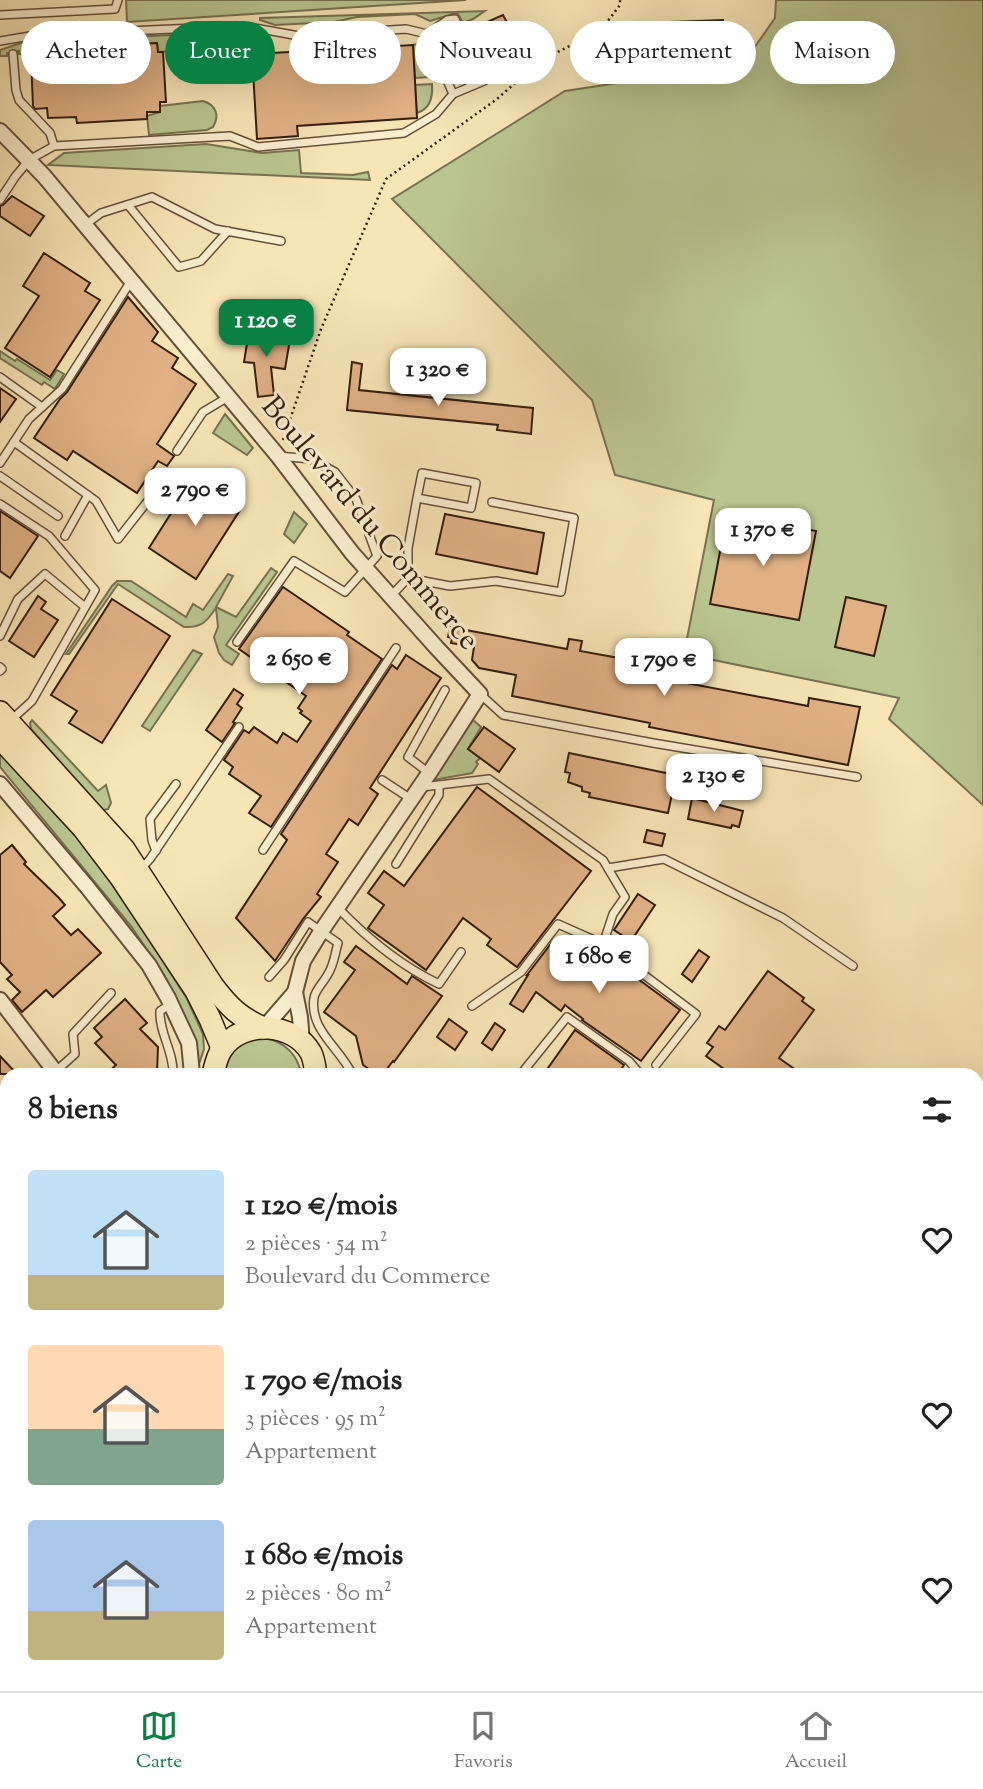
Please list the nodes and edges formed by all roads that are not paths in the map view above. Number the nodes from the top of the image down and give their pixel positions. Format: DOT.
graph roads {
  1 [pos="118,0"];
  2 [pos="0,15"];
  3 [pos="415,31"];
  4 [pos="0,41"];
  5 [pos="13,54"];
  6 [pos="449,84"];
  7 [pos="477,84"];
  8 [pos="453,94"];
  9 [pos="0,131"];
  10 [pos="54,146"];
  11 [pos="29,160"];
  12 [pos="0,200"];
  13 [pos="128,205"];
  14 [pos="85,225"];
  15 [pos="228,231"];
  16 [pos="281,241"];
  17 [pos="131,281"];
  18 [pos="0,377"];
  19 [pos="228,397"];
  20 [pos="42,407"];
  21 [pos="14,442"];
  22 [pos="177,451"];
  23 [pos="278,456"];
  24 [pos="0,463"];
  25 [pos="169,474"];
  26 [pos="0,476"];
  27 [pos="88,495"];
  28 [pos="417,498"];
  29 [pos="492,502"];
  30 [pos="0,504"];
  31 [pos="58,516"];
  32 [pos="65,536"];
  33 [pos="365,568"];
  34 [pos="408,578"];
  35 [pos="391,597"];
  36 [pos="85,607"];
  37 [pos="0,636"];
  38 [pos="237,642"];
  39 [pos="396,648"];
  40 [pos="445,690"];
  41 [pos="480,694"];
  42 [pos="3,724"];
  43 [pos="239,726"];
  44 [pos="857,778"];
  45 [pos="434,779"];
  46 [pos="382,780"];
  47 [pos="0,784"];
  48 [pos="176,784"];
  49 [pos="415,793"];
  50 [pos="263,850"];
  51 [pos="156,851"];
  52 [pos="396,864"];
  53 [pos="608,868"];
  54 [pos="138,872"];
  55 [pos="338,907"];
  56 [pos="322,930"];
  57 [pos="603,944"];
  58 [pos="461,952"];
  59 [pos="853,966"];
  60 [pos="269,977"];
  61 [pos="295,992"];
  62 [pos="111,993"];
  63 [pos="0,1000"];
  64 [pos="171,1004"];
  65 [pos="472,1006"];
  66 [pos="264,1028"];
  67 [pos="302,1042"];
  68 [pos="222,1048"];
  69 [pos="656,1065"];
  70 [pos="52,1068"];
  71 [pos="61,1068"];
  72 [pos="174,1068"];
  73 [pos="191,1068"];
  74 [pos="215,1068"];
  75 [pos="315,1068"];
  76 [pos="349,1068"];
  77 [pos="526,1068"];
  78 [pos="635,1068"];
  1 -- 2 [label="lane"];
  3 -- 4 [label="lane"];
  5 -- 10 [label="lane"];
  6 -- 8 [label="lane"];
  7 -- 8 [label="lane"];
  8 -- 10 [label="lane"];
  9 -- 11 [label="street, Boulevard du Commerce"];
  10 -- 11 [label="lane"];
  11 -- 12 [label="lane"];
  11 -- 14 [label="street, Boulevard du Commerce"];
  13 -- 14 [label="lane"];
  13 -- 15 [label="lane"];
  13 -- 15 [label="lane"];
  14 -- 17 [label="street, Boulevard du Commerce"];
  15 -- 16 [label="lane"];
  17 -- 19 [label="street, Boulevard du Commerce"];
  17 -- 20 [label="lane"];
  18 -- 20 [label="lane"];
  19 -- 22 [label="lane"];
  19 -- 23 [label="street, Boulevard du Commerce"];
  20 -- 21 [label="lane"];
  21 -- 24 [label="lane"];
  21 -- 27 [label="lane"];
  23 -- 33 [label="street, Boulevard du Commerce"];
  23 -- 33 [label="lane"];
  25 -- 27 [label="lane"];
  26 -- 31 [label="lane"];
  27 -- 32 [label="lane"];
  28 -- 28 [label="lane"];
  28 -- 34 [label="lane"];
  29 -- 34 [label="lane"];
  30 -- 36 [label="lane"];
  33 -- 35 [label="street, Boulevard du Commerce"];
  33 -- 38 [label="lane"];
  34 -- 35 [label="lane"];
  35 -- 41 [label="street, Boulevard du Commerce"];
  36 -- 37 [label="lane"];
  36 -- 42 [label="lane"];
  39 -- 50 [label="lane"];
  40 -- 45 [label="lane"];
  41 -- 44 [label="lane"];
  41 -- 45 [label="street"];
  42 -- 54 [label="main road"];
  42 -- 68 [label="main road"];
  43 -- 51 [label="lane"];
  45 -- 49 [label="street"];
  45 -- 52 [label="lane"];
  45 -- 53 [label="lane"];
  46 -- 49 [label="lane"];
  47 -- 64 [label="street"];
  48 -- 51 [label="lane"];
  49 -- 55 [label="street"];
  51 -- 54 [label="lane"];
  53 -- 57 [label="lane"];
  53 -- 59 [label="lane"];
  54 -- 66 [label="main road"];
  55 -- 56 [label="street"];
  55 -- 58 [label="lane"];
  56 -- 60 [label="lane"];
  56 -- 61 [label="street"];
  56 -- 76 [label="lane"];
  57 -- 65 [label="lane"];
  57 -- 69 [label="lane"];
  61 -- 66 [label="street"];
  61 -- 67 [label="street"];
  62 -- 71 [label="lane"];
  63 -- 70 [label="street"];
  64 -- 72 [label="lane"];
  64 -- 73 [label="street"];
  66 -- 67 [label="main road"];
  66 -- 68 [label="main road"];
  67 -- 75 [label="main road"];
  68 -- 74 [label="main road"];
  77 -- 78 [label="lane"];
}
